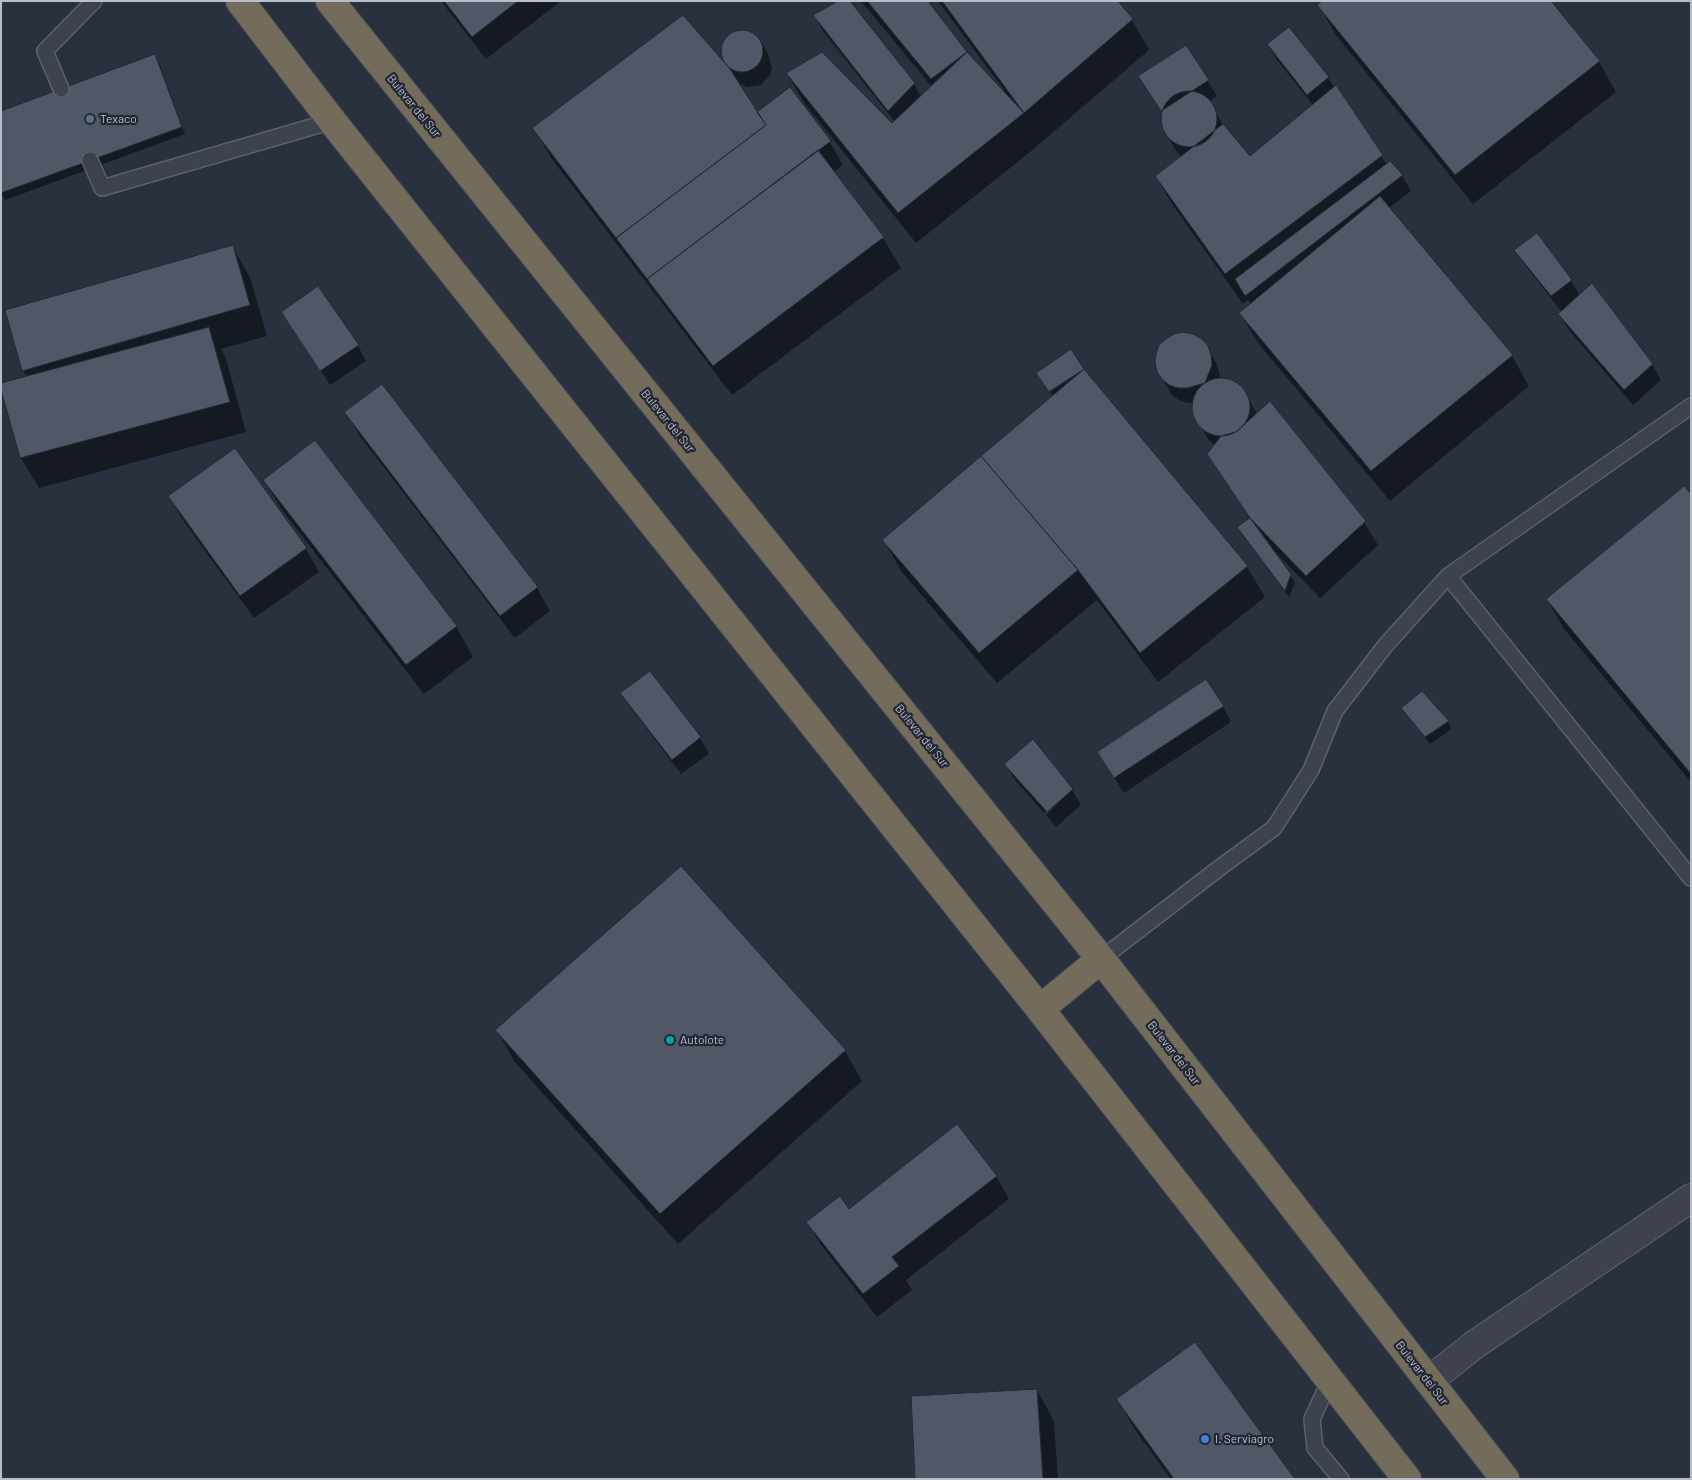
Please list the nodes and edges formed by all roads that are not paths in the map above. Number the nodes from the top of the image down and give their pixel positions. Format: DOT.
graph roads {
  1 [pos="94,1"];
  2 [pos="240,1"];
  3 [pos="330,1"];
  4 [pos="61,89"];
  5 [pos="332,121"];
  6 [pos="90,160"];
  7 [pos="1691,406"];
  8 [pos="1448,576"];
  9 [pos="1691,878"];
  10 [pos="1101,959"];
  11 [pos="1040,1010"];
  12 [pos="1691,1198"];
  13 [pos="1330,1380"];
  14 [pos="1429,1381"];
  15 [pos="1341,1479"];
  16 [pos="1407,1479"];
  17 [pos="1505,1479"];
  1 -- 4 [label="lane"];
  2 -- 5 [label="highway"];
  3 -- 10 [label="highway, Bulevar del Sur"];
  5 -- 6 [label="lane"];
  5 -- 11 [label="highway"];
  7 -- 8 [label="lane"];
  8 -- 9 [label="lane"];
  8 -- 10 [label="lane"];
  10 -- 11 [label="highway"];
  10 -- 14 [label="highway, Bulevar del Sur"];
  11 -- 13 [label="highway"];
  12 -- 14 [label="street"];
  13 -- 15 [label="lane"];
  13 -- 16 [label="highway"];
  14 -- 17 [label="highway, Bulevar del Sur"];
}
